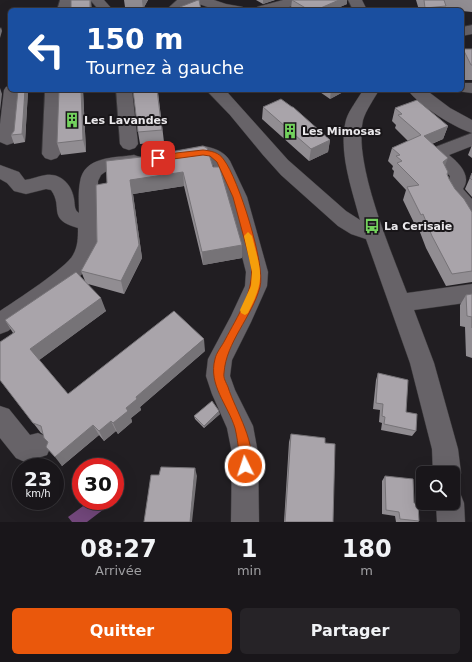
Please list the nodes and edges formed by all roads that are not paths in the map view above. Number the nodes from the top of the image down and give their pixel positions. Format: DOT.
graph roads {
  1 [pos="97,0"];
  2 [pos="198,0"];
  3 [pos="202,0"];
  4 [pos="296,0"];
  5 [pos="104,8"];
  6 [pos="175,8"];
  7 [pos="224,8"];
  8 [pos="273,8"];
  9 [pos="12,92"];
  10 [pos="53,92"];
  11 [pos="124,92"];
  12 [pos="216,92"];
  13 [pos="370,92"];
  14 [pos="419,92"];
  15 [pos="472,127"];
  16 [pos="7,139"];
  17 [pos="472,139"];
  18 [pos="129,144"];
  19 [pos="50,154"];
  20 [pos="0,171"];
  21 [pos="472,211"];
  22 [pos="90,222"];
  23 [pos="374,234"];
  24 [pos="472,293"];
  25 [pos="400,302"];
  26 [pos="0,324"];
  27 [pos="0,418"];
  28 [pos="38,446"];
  29 [pos="446,466"];
  30 [pos="450,510"];
  31 [pos="244,522"];
  32 [pos="451,522"];
  1 -- 5 [label="street"];
  2 -- 6 [label="street"];
  3 -- 7 [label="street"];
  4 -- 8 [label="street"];
  9 -- 16 [label="street"];
  10 -- 19 [label="street"];
  11 -- 18 [label="street"];
  12 -- 23 [label="street"];
  13 -- 23 [label="street"];
  14 -- 15 [label="street"];
  17 -- 21 [label="street"];
  20 -- 22 [label="street"];
  22 -- 26 [label="street"];
  22 -- 31 [label="street"];
  23 -- 25 [label="street"];
  24 -- 25 [label="street"];
  25 -- 29 [label="street"];
  27 -- 28 [label="street"];
  30 -- 32 [label="street"];
}
